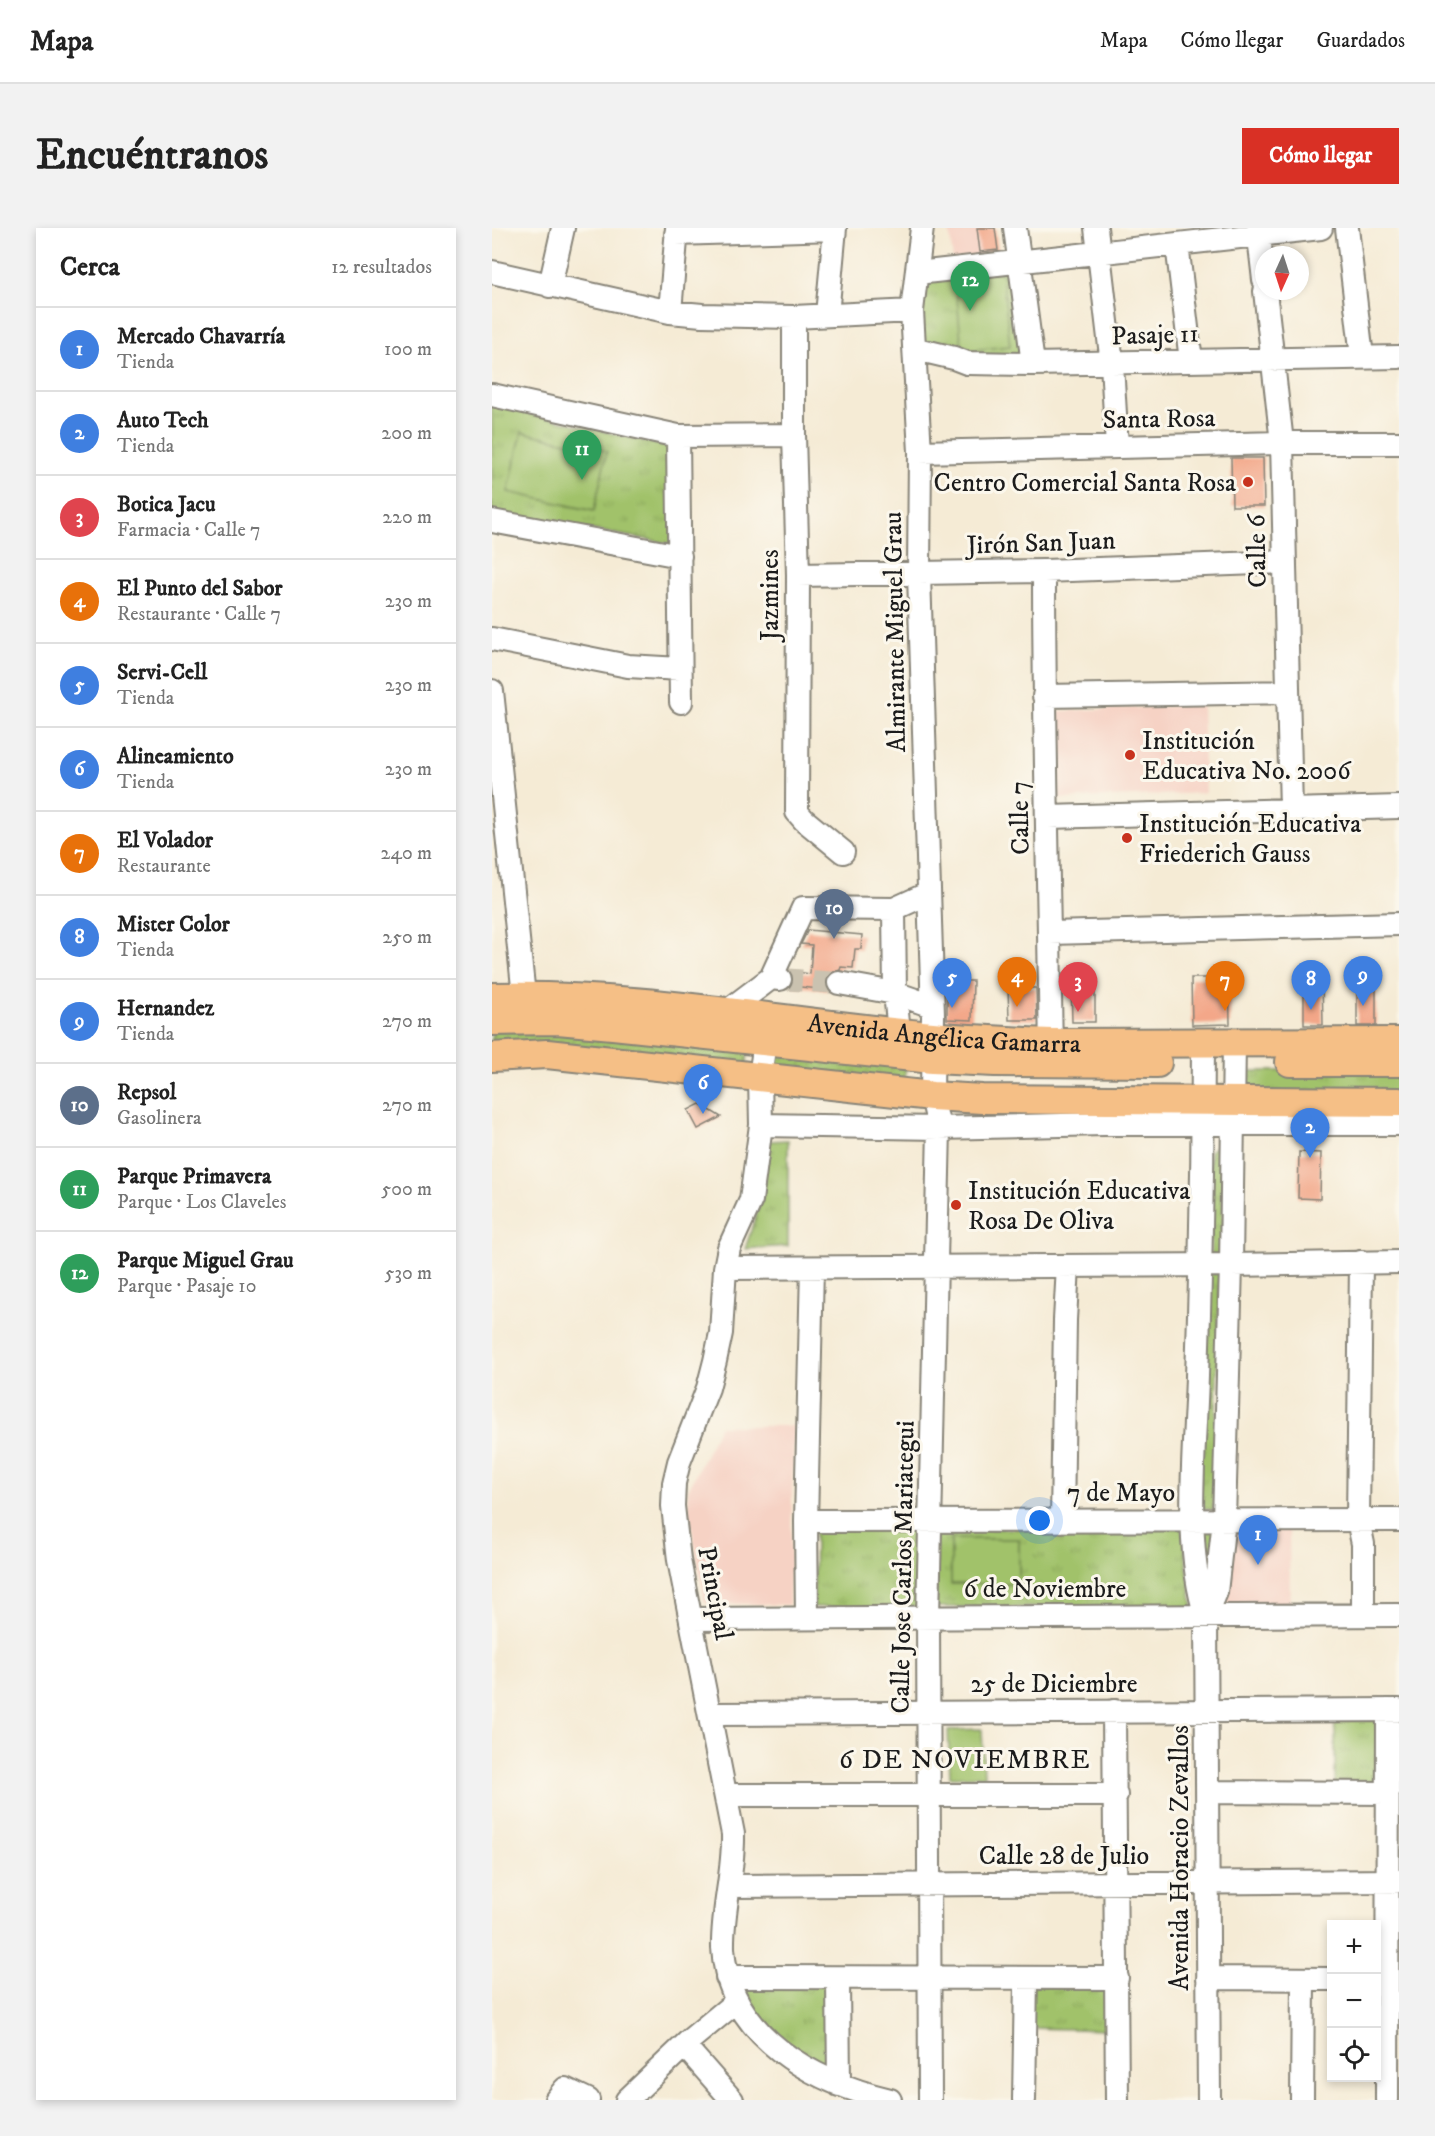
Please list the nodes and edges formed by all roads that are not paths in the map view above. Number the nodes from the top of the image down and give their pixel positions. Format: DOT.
graph roads {
  1 [pos="563,228"];
  2 [pos="922,228"];
  3 [pos="1015,228"];
  4 [pos="1096,228"];
  5 [pos="1321,228"];
  6 [pos="1347,228"];
  7 [pos="757,229"];
  8 [pos="835,229"];
  9 [pos="676,231"];
  10 [pos="1258,231"];
  11 [pos="1177,244"];
  12 [pos="1260,246"];
  13 [pos="1099,253"];
  14 [pos="1020,260"];
  15 [pos="492,272"];
  16 [pos="917,273"];
  17 [pos="550,286"];
  18 [pos="1266,300"];
  19 [pos="912,311"];
  20 [pos="670,312"];
  21 [pos="827,315"];
  22 [pos="794,317"];
  23 [pos="916,349"];
  24 [pos="1362,357"];
  25 [pos="1399,357"];
  26 [pos="1273,359"];
  27 [pos="1191,361"];
  28 [pos="1033,364"];
  29 [pos="1112,364"];
  30 [pos="492,395"];
  31 [pos="794,435"];
  32 [pos="678,436"];
  33 [pos="1282,443"];
  34 [pos="1399,443"];
  35 [pos="1117,447"];
  36 [pos="920,452"];
  37 [pos="492,521"];
  38 [pos="680,556"];
  39 [pos="1285,562"];
  40 [pos="1044,571"];
  41 [pos="919,574"];
  42 [pos="798,575"];
  43 [pos="492,639"];
  44 [pos="680,669"];
  45 [pos="492,691"];
  46 [pos="1287,692"];
  47 [pos="1044,696"];
  48 [pos="681,702"];
  49 [pos="494,746"];
  50 [pos="1399,807"];
  51 [pos="1291,810"];
  52 [pos="1048,817"];
  53 [pos="843,852"];
  54 [pos="501,864"];
  55 [pos="929,892"];
  56 [pos="894,909"];
  57 [pos="1399,924"];
  58 [pos="1050,933"];
  59 [pos="839,983"];
  60 [pos="895,993"];
  61 [pos="492,997"];
  62 [pos="932,1005"];
  63 [pos="524,1008"];
  64 [pos="726,1012"];
  65 [pos="492,1021"];
  66 [pos="767,1028"];
  67 [pos="899,1032"];
  68 [pos="1399,1042"];
  69 [pos="932,1048"];
  70 [pos="1234,1052"];
  71 [pos="1051,1053"];
  72 [pos="1203,1053"];
  73 [pos="547,1054"];
  74 [pos="492,1057"];
  75 [pos="1399,1062"];
  76 [pos="492,1076"];
  77 [pos="760,1077"];
  78 [pos="932,1096"];
  79 [pos="1399,1102"];
  80 [pos="1203,1113"];
  81 [pos="1233,1113"];
  82 [pos="1399,1124"];
  83 [pos="761,1125"];
  84 [pos="939,1128"];
  85 [pos="1361,1262"];
  86 [pos="1399,1262"];
  87 [pos="1231,1265"];
  88 [pos="1068,1266"];
  89 [pos="1201,1266"];
  90 [pos="936,1267"];
  91 [pos="725,1268"];
  92 [pos="812,1268"];
  93 [pos="931,1520"];
  94 [pos="1224,1520"];
  95 [pos="1358,1520"];
  96 [pos="1399,1520"];
  97 [pos="807,1521"];
  98 [pos="1062,1521"];
  99 [pos="1192,1521"];
  100 [pos="1363,1615"];
  101 [pos="1399,1615"];
  102 [pos="1206,1616"];
  103 [pos="928,1617"];
  104 [pos="691,1618"];
  105 [pos="807,1618"];
  106 [pos="1394,1710"];
  107 [pos="1208,1711"];
  108 [pos="1114,1712"];
  109 [pos="928,1713"];
  110 [pos="710,1714"];
  111 [pos="1208,1792"];
  112 [pos="1388,1793"];
  113 [pos="726,1795"];
  114 [pos="1116,1795"];
  115 [pos="928,1796"];
  116 [pos="1393,1882"];
  117 [pos="1117,1883"];
  118 [pos="1208,1883"];
  119 [pos="929,1885"];
  120 [pos="729,1886"];
  121 [pos="727,1977"];
  122 [pos="838,1978"];
  123 [pos="930,1978"];
  124 [pos="1026,1978"];
  125 [pos="1117,1978"];
  126 [pos="1208,1978"];
  127 [pos="1304,1979"];
  128 [pos="1327,1979"];
  129 [pos="1381,1979"];
  130 [pos="737,2001"];
  131 [pos="690,2052"];
  132 [pos="839,2085"];
  133 [pos="726,2096"];
  134 [pos="556,2100"];
  135 [pos="588,2100"];
  136 [pos="627,2100"];
  137 [pos="890,2100"];
  138 [pos="930,2100"];
  139 [pos="1024,2100"];
  140 [pos="1117,2100"];
  141 [pos="1209,2100"];
  142 [pos="1302,2100"];
  143 [pos="1387,2100"];
  1 -- 17 [label="street"];
  2 -- 16 [label="street, Almirante Miguel Grau"];
  3 -- 14 [label="street"];
  4 -- 13 [label="street"];
  5 -- 10 [label="street"];
  6 -- 24 [label="street"];
  7 -- 8 [label="street"];
  7 -- 9 [label="street"];
  8 -- 21 [label="street"];
  9 -- 20 [label="street"];
  10 -- 11 [label="street"];
  10 -- 12 [label="street"];
  11 -- 13 [label="street"];
  11 -- 27 [label="street"];
  13 -- 14 [label="street"];
  13 -- 29 [label="street"];
  14 -- 16 [label="street"];
  14 -- 28 [label="street"];
  15 -- 17 [label="street"];
  16 -- 19 [label="street, Almirante Miguel Grau"];
  17 -- 20 [label="street"];
  18 -- 26 [label="street, Calle 6"];
  19 -- 21 [label="street"];
  19 -- 23 [label="street, Almirante Miguel Grau"];
  20 -- 22 [label="street"];
  21 -- 22 [label="street"];
  22 -- 31 [label="street, Jazmines"];
  23 -- 28 [label="street, Pasaje 11"];
  23 -- 36 [label="street, Almirante Miguel Grau"];
  24 -- 25 [label="street, Pasaje 11"];
  24 -- 26 [label="street, Pasaje 11"];
  26 -- 27 [label="street, Pasaje 11"];
  26 -- 33 [label="street, Calle 6"];
  27 -- 29 [label="street, Pasaje 11"];
  28 -- 29 [label="street, Pasaje 11"];
  29 -- 35 [label="street"];
  30 -- 32 [label="street"];
  31 -- 32 [label="street"];
  31 -- 42 [label="street, Jazmines"];
  32 -- 38 [label="street"];
  33 -- 34 [label="street, Santa Rosa"];
  33 -- 35 [label="street, Santa Rosa"];
  33 -- 39 [label="street, Calle 6"];
  35 -- 36 [label="street, Santa Rosa"];
  36 -- 41 [label="street, Almirante Miguel Grau"];
  37 -- 38 [label="street"];
  38 -- 44 [label="street"];
  39 -- 40 [label="street, Jirón San Juan"];
  39 -- 46 [label="street, Calle 6"];
  40 -- 41 [label="street, Jirón San Juan"];
  40 -- 47 [label="street, Calle 7"];
  41 -- 42 [label="street, Jirón San Juan"];
  41 -- 55 [label="street, Almirante Miguel Grau"];
  42 -- 53 [label="street, Jazmines"];
  43 -- 44 [label="street"];
  44 -- 48 [label="street"];
  45 -- 49 [label="street"];
  46 -- 47 [label="street"];
  46 -- 51 [label="street, Calle 6"];
  47 -- 52 [label="street, Calle 7"];
  49 -- 54 [label="street"];
  50 -- 51 [label="street"];
  51 -- 52 [label="street"];
  52 -- 58 [label="street, Calle 7"];
  54 -- 63 [label="street"];
  55 -- 56 [label="street"];
  55 -- 62 [label="street, Almirante Miguel Grau"];
  56 -- 60 [label="street"];
  56 -- 64 [label="street"];
  57 -- 58 [label="street"];
  58 -- 71 [label="street, Calle 7"];
  59 -- 60 [label="street"];
  60 -- 62 [label="street"];
  60 -- 67 [label="street"];
  61 -- 63 [label="main road, Avenida Angélica Gamarra"];
  62 -- 69 [label="street, Almirante Miguel Grau"];
  63 -- 64 [label="main road, Avenida Angélica Gamarra"];
  63 -- 65 [label="main road, Avenida Angélica Gamarra"];
  63 -- 66 [label="main road, Avenida Angélica Gamarra"];
  64 -- 66 [label="main road, Avenida Angélica Gamarra"];
  66 -- 67 [label="main road, Avenida Angélica Gamarra"];
  66 -- 69 [label="main road, Avenida Angélica Gamarra"];
  66 -- 77 [label="street, Principal"];
  67 -- 69 [label="main road, Avenida Angélica Gamarra"];
  68 -- 70 [label="main road, Avenida Angélica Gamarra"];
  69 -- 71 [label="main road, Avenida Angélica Gamarra"];
  69 -- 78 [label="street, Calle Jose Carlos Mariategui"];
  70 -- 72 [label="main road, Avenida Angélica Gamarra"];
  70 -- 75 [label="main road, Avenida Angélica Gamarra"];
  70 -- 81 [label="street, Avenida Horacio Zevallos"];
  71 -- 72 [label="main road, Avenida Angélica Gamarra"];
  72 -- 80 [label="street, Avenida Horacio Zevallos"];
  73 -- 74 [label="main road"];
  73 -- 76 [label="main road"];
  73 -- 77 [label="main road"];
  77 -- 78 [label="main road"];
  77 -- 83 [label="street, Principal"];
  78 -- 80 [label="main road"];
  78 -- 84 [label="street, Calle Jose Carlos Mariategui"];
  79 -- 81 [label="main road"];
  80 -- 81 [label="main road"];
  80 -- 84 [label="street"];
  80 -- 89 [label="street, Avenida Horacio Zevallos"];
  81 -- 82 [label="street"];
  81 -- 87 [label="street, Avenida Horacio Zevallos"];
  83 -- 84 [label="street"];
  83 -- 91 [label="street, Principal"];
  84 -- 90 [label="street, Calle Jose Carlos Mariategui"];
  85 -- 86 [label="street"];
  85 -- 87 [label="street"];
  85 -- 95 [label="street"];
  87 -- 89 [label="street"];
  87 -- 94 [label="street, Avenida Horacio Zevallos"];
  88 -- 89 [label="street"];
  88 -- 90 [label="street"];
  88 -- 98 [label="street"];
  89 -- 99 [label="street, Avenida Horacio Zevallos"];
  90 -- 92 [label="street"];
  90 -- 93 [label="street, Calle Jose Carlos Mariategui"];
  91 -- 92 [label="street"];
  91 -- 104 [label="street, Principal"];
  92 -- 97 [label="street"];
  93 -- 97 [label="street, 7 de Mayo"];
  93 -- 98 [label="street, 7 de Mayo"];
  93 -- 103 [label="street, Calle Jose Carlos Mariategui"];
  94 -- 95 [label="street, 7 de Mayo"];
  94 -- 99 [label="street, 7 de Mayo"];
  94 -- 102 [label="street, Avenida Horacio Zevallos"];
  95 -- 96 [label="street, 7 de Mayo"];
  95 -- 100 [label="street"];
  97 -- 105 [label="street"];
  98 -- 99 [label="street, 7 de Mayo"];
  99 -- 102 [label="street, Avenida Horacio Zevallos"];
  100 -- 101 [label="street, 6 de Noviembre"];
  100 -- 102 [label="street, 6 de Noviembre"];
  102 -- 103 [label="street, 6 de Noviembre"];
  102 -- 107 [label="street, Avenida Horacio Zevallos"];
  103 -- 105 [label="street, 6 de Noviembre"];
  103 -- 109 [label="street, Calle Jose Carlos Mariategui"];
  104 -- 105 [label="street, 6 de Noviembre"];
  104 -- 110 [label="street, Principal"];
  106 -- 107 [label="street, 25 de Diciembre"];
  106 -- 112 [label="street"];
  107 -- 108 [label="street, 25 de Diciembre"];
  107 -- 111 [label="street, Avenida Horacio Zevallos"];
  108 -- 109 [label="street, 25 de Diciembre"];
  108 -- 114 [label="street"];
  109 -- 110 [label="street, 25 de Diciembre"];
  109 -- 115 [label="street, Calle Jose Carlos Mariategui"];
  110 -- 113 [label="street, Principal"];
  111 -- 112 [label="street"];
  111 -- 118 [label="street, Avenida Horacio Zevallos"];
  112 -- 116 [label="street"];
  113 -- 115 [label="street"];
  113 -- 120 [label="street, Principal"];
  114 -- 115 [label="street"];
  114 -- 117 [label="street"];
  115 -- 119 [label="street, Calle Jose Carlos Mariategui"];
  116 -- 118 [label="street, Calle 28 de Julio"];
  116 -- 129 [label="street"];
  117 -- 118 [label="street, Calle 28 de Julio"];
  117 -- 119 [label="street, Calle 28 de Julio"];
  117 -- 125 [label="street"];
  118 -- 126 [label="street, Avenida Horacio Zevallos"];
  119 -- 120 [label="street, Calle 28 de Julio"];
  119 -- 123 [label="street, Calle Jose Carlos Mariategui"];
  120 -- 121 [label="street, Principal"];
  121 -- 122 [label="street"];
  121 -- 130 [label="street, Principal"];
  122 -- 123 [label="street"];
  122 -- 132 [label="street"];
  123 -- 124 [label="street"];
  123 -- 138 [label="street, Calle Jose Carlos Mariategui"];
  124 -- 125 [label="street"];
  124 -- 139 [label="street"];
  125 -- 140 [label="street"];
  126 -- 127 [label="street"];
  126 -- 141 [label="street, Avenida Horacio Zevallos"];
  127 -- 128 [label="street"];
  127 -- 142 [label="street"];
  129 -- 143 [label="street"];
  130 -- 132 [label="street, Principal"];
  130 -- 136 [label="street"];
  131 -- 133 [label="street"];
  132 -- 137 [label="street, Principal"];
  134 -- 135 [label="street"];
}
